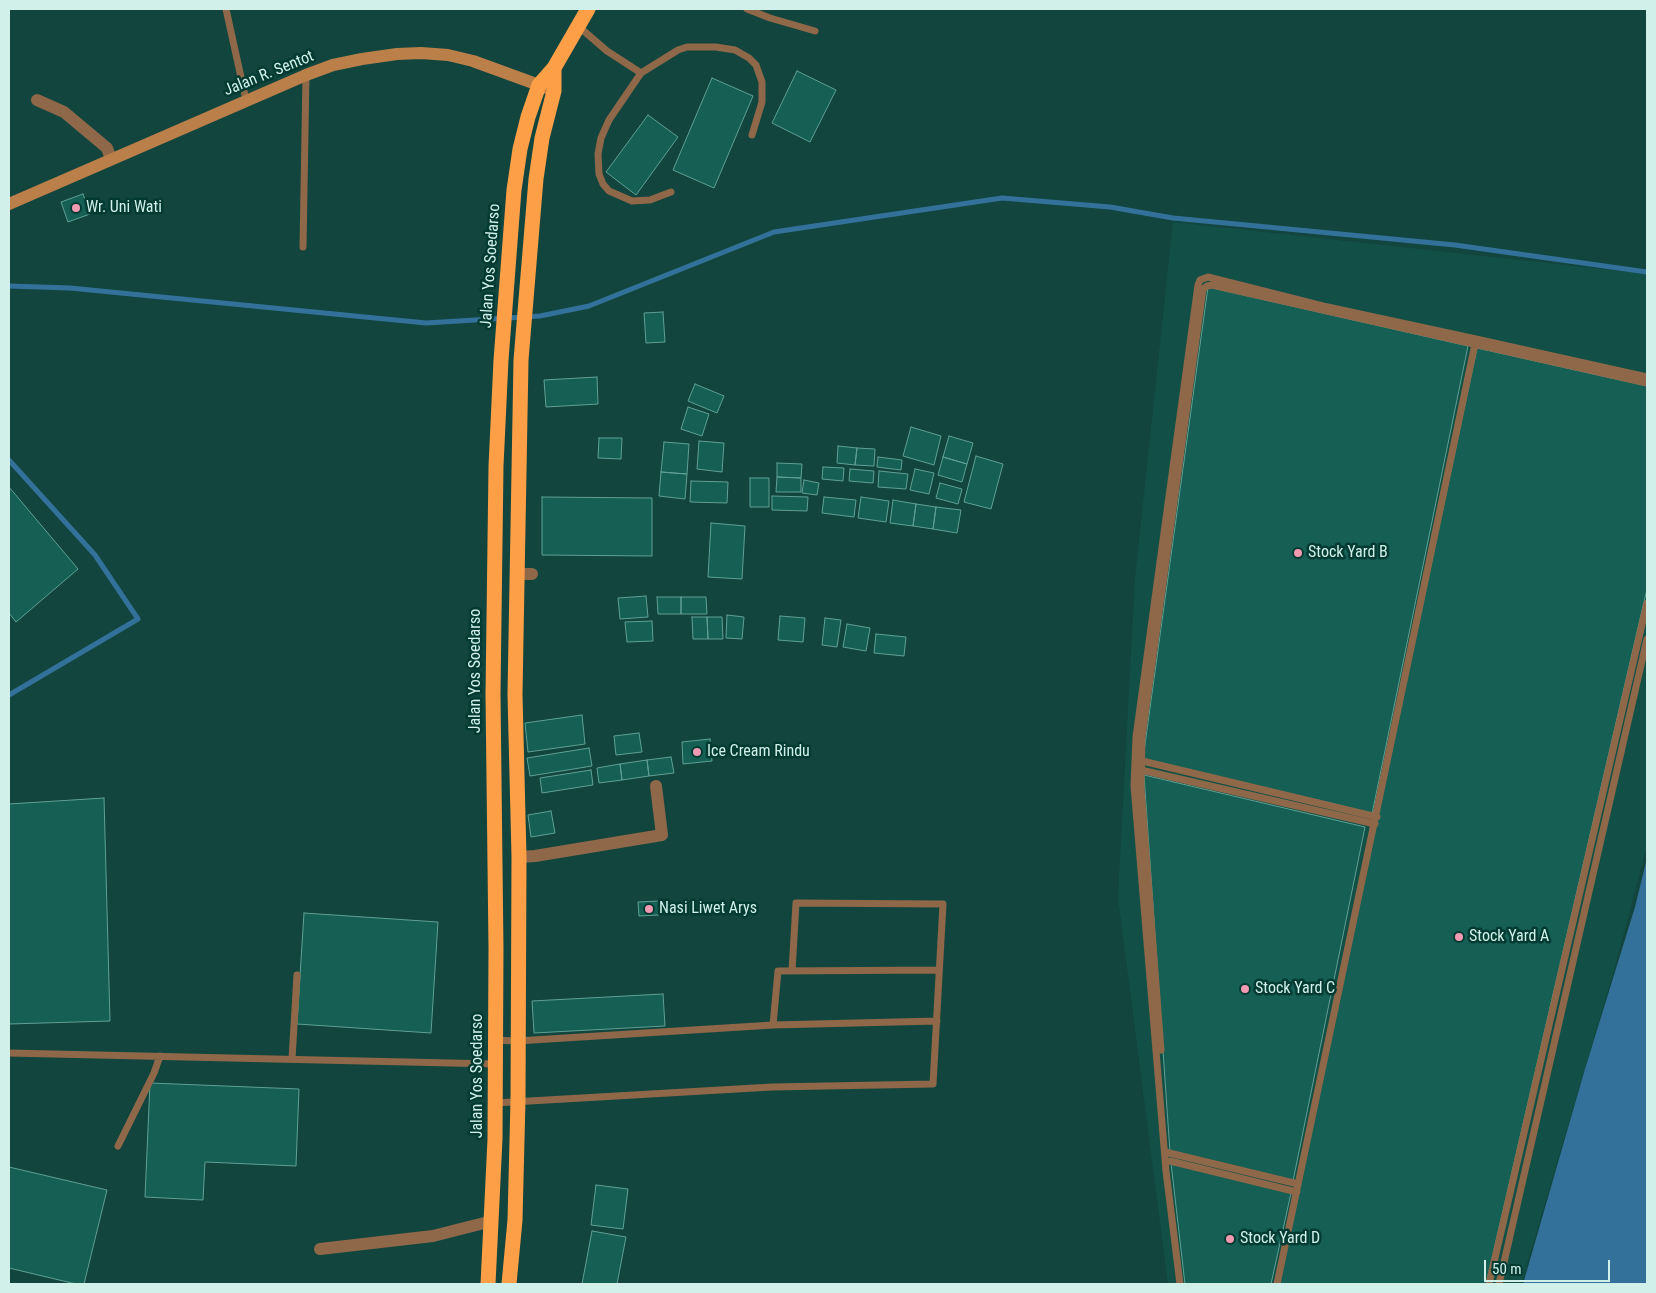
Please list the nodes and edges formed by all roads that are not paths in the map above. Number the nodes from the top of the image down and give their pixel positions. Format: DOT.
graph roads {
  1 [pos="226,9"];
  2 [pos="588,9"];
  3 [pos="747,9"];
  4 [pos="578,26"];
  5 [pos="815,32"];
  6 [pos="554,68"];
  7 [pos="641,74"];
  8 [pos="306,75"];
  9 [pos="539,85"];
  10 [pos="554,91"];
  11 [pos="37,100"];
  12 [pos="246,100"];
  13 [pos="752,135"];
  14 [pos="111,159"];
  15 [pos="671,192"];
  16 [pos="9,204"];
  17 [pos="303,247"];
  18 [pos="1473,342"];
  19 [pos="1647,377"];
  20 [pos="1647,383"];
  21 [pos="516,574"];
  22 [pos="532,574"];
  23 [pos="1647,603"];
  24 [pos="1647,639"];
  25 [pos="493,694"];
  26 [pos="515,694"];
  27 [pos="1138,760"];
  28 [pos="1141,770"];
  29 [pos="656,786"];
  30 [pos="1374,820"];
  31 [pos="519,857"];
  32 [pos="495,860"];
  33 [pos="939,970"];
  34 [pos="792,971"];
  35 [pos="297,975"];
  36 [pos="937,1021"];
  37 [pos="773,1024"];
  38 [pos="495,1040"];
  39 [pos="517,1040"];
  40 [pos="9,1053"];
  41 [pos="160,1056"];
  42 [pos="292,1059"];
  43 [pos="495,1064"];
  44 [pos="518,1100"];
  45 [pos="495,1103"];
  46 [pos="118,1146"];
  47 [pos="1167,1152"];
  48 [pos="1170,1161"];
  49 [pos="1297,1184"];
  50 [pos="1295,1192"];
  51 [pos="492,1221"];
  52 [pos="320,1249"];
  53 [pos="488,1284"];
  54 [pos="509,1284"];
  55 [pos="1181,1284"];
  56 [pos="1275,1284"];
  57 [pos="1489,1284"];
  58 [pos="1499,1284"];
  1 -- 12 [label="lane"];
  2 -- 4 [label="highway, Jalan Yos Soedarso"];
  3 -- 5 [label="lane"];
  4 -- 6 [label="highway, Jalan Yos Soedarso"];
  4 -- 7 [label="lane"];
  6 -- 9 [label="highway, Jalan Yos Soedarso"];
  6 -- 10 [label="highway, Jalan Yos Soedarso"];
  7 -- 13 [label="lane"];
  7 -- 15 [label="lane"];
  8 -- 9 [label="street, Jalan R. Sentot"];
  8 -- 12 [label="street, Jalan R. Sentot"];
  8 -- 17 [label="lane"];
  9 -- 10 [label="street, Jalan R. Sentot"];
  9 -- 25 [label="highway, Jalan Yos Soedarso"];
  10 -- 21 [label="highway, Jalan Yos Soedarso"];
  11 -- 14 [label="street"];
  12 -- 14 [label="street, Jalan R. Sentot"];
  14 -- 16 [label="street, Jalan R. Sentot"];
  18 -- 19 [label="lane"];
  18 -- 20 [label="lane"];
  18 -- 27 [label="lane"];
  18 -- 30 [label="lane"];
  21 -- 22 [label="street"];
  21 -- 26 [label="highway, Jalan Yos Soedarso"];
  23 -- 57 [label="lane"];
  24 -- 58 [label="lane"];
  25 -- 26 [label="highway"];
  25 -- 32 [label="highway, Jalan Yos Soedarso"];
  26 -- 31 [label="highway, Jalan Yos Soedarso"];
  27 -- 28 [label="lane"];
  27 -- 30 [label="lane"];
  27 -- 47 [label="lane"];
  28 -- 30 [label="lane"];
  28 -- 47 [label="lane"];
  29 -- 31 [label="street"];
  30 -- 49 [label="lane"];
  31 -- 32 [label="highway"];
  31 -- 39 [label="highway, Jalan Yos Soedarso"];
  32 -- 38 [label="highway, Jalan Yos Soedarso"];
  33 -- 34 [label="lane"];
  33 -- 34 [label="lane"];
  33 -- 36 [label="lane"];
  34 -- 37 [label="lane"];
  35 -- 42 [label="lane"];
  36 -- 37 [label="lane"];
  36 -- 44 [label="lane"];
  37 -- 39 [label="lane"];
  38 -- 39 [label="lane"];
  38 -- 43 [label="highway, Jalan Yos Soedarso"];
  39 -- 44 [label="highway, Jalan Yos Soedarso"];
  40 -- 41 [label="lane"];
  41 -- 42 [label="lane"];
  41 -- 46 [label="lane"];
  42 -- 43 [label="lane"];
  43 -- 45 [label="highway, Jalan Yos Soedarso"];
  44 -- 45 [label="lane"];
  44 -- 54 [label="highway, Jalan Yos Soedarso"];
  45 -- 51 [label="highway, Jalan Yos Soedarso"];
  47 -- 48 [label="lane"];
  47 -- 49 [label="lane"];
  47 -- 55 [label="lane"];
  48 -- 50 [label="lane"];
  48 -- 55 [label="lane"];
  49 -- 50 [label="lane"];
  50 -- 56 [label="lane"];
  51 -- 52 [label="street"];
  51 -- 53 [label="highway, Jalan Yos Soedarso"];
}
